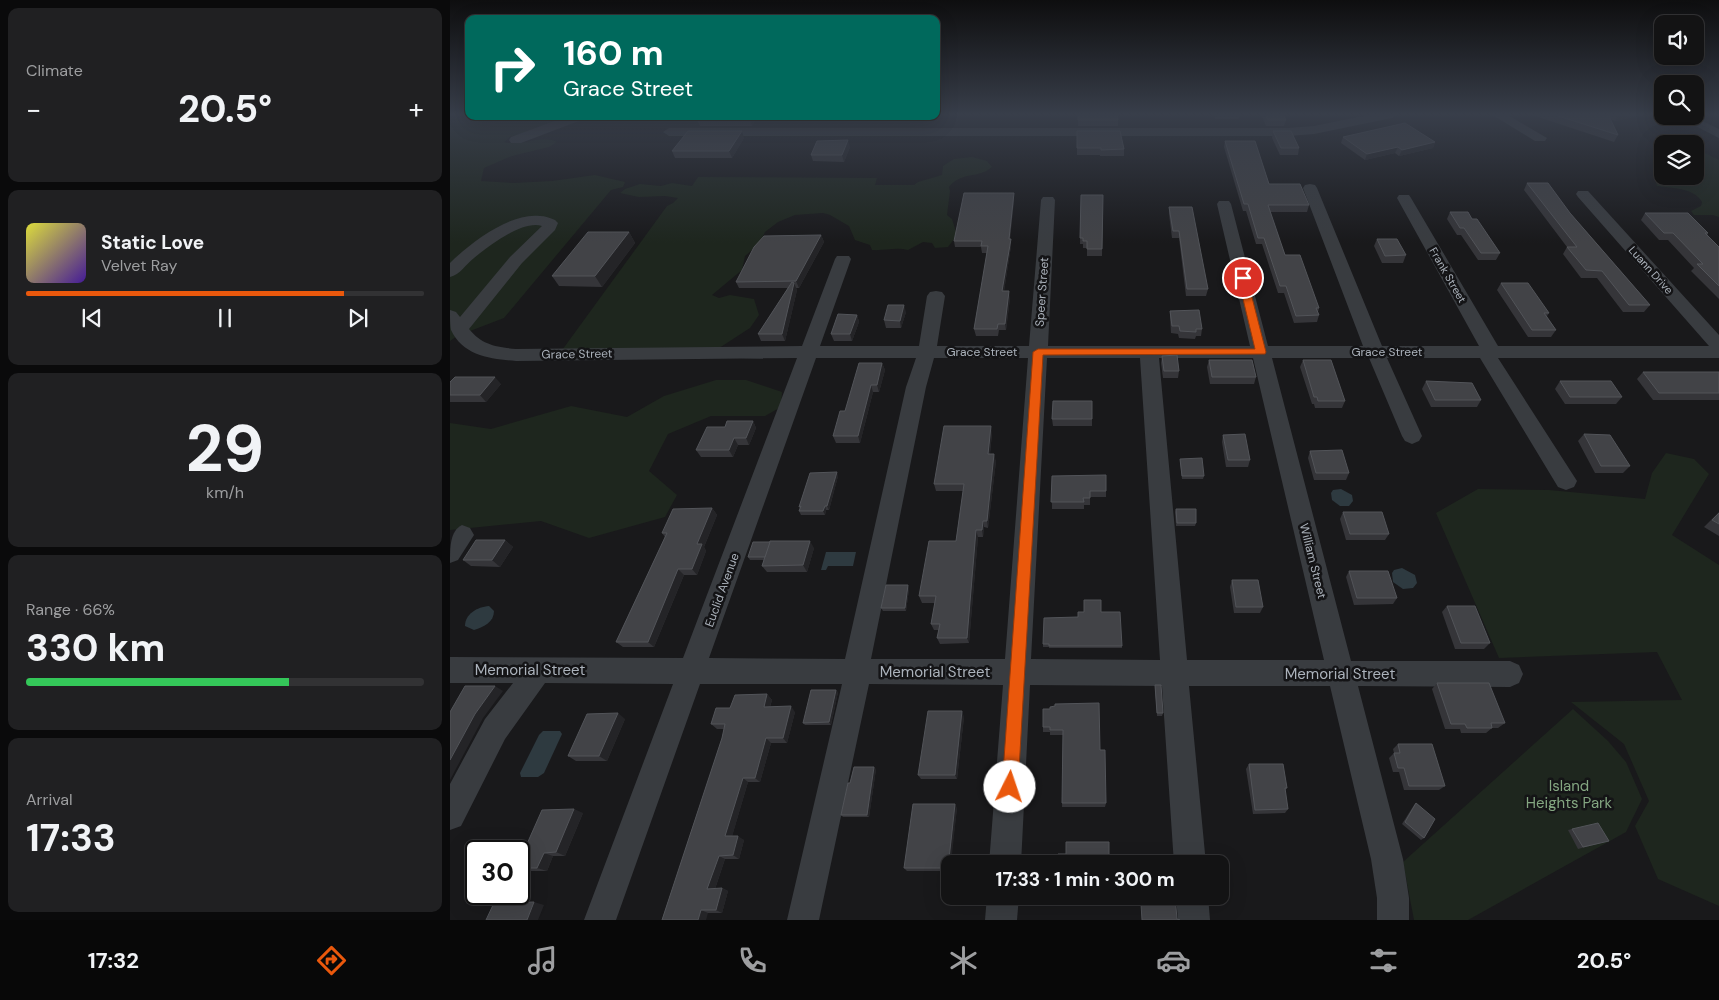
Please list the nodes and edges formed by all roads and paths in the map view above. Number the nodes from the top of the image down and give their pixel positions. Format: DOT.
graph roads {
  1 [pos="1310,188"];
  2 [pos="1583,194"];
  3 [pos="1404,198"];
  4 [pos="1048,200"];
  5 [pos="1224,204"];
  6 [pos="844,259"];
  7 [pos="450,272"];
  8 [pos="936,296"];
  9 [pos="457,326"];
  10 [pos="1719,346"];
  11 [pos="810,352"];
  12 [pos="927,352"];
  13 [pos="1038,352"];
  14 [pos="1149,352"];
  15 [pos="1261,352"];
  16 [pos="1376,352"];
  17 [pos="1488,352"];
  18 [pos="1719,352"];
  19 [pos="1412,436"];
  20 [pos="1566,481"];
  21 [pos="450,670"];
  22 [pos="539,670"];
  23 [pos="692,671"];
  24 [pos="857,672"];
  25 [pos="1017,672"];
  26 [pos="1175,673"];
  27 [pos="1341,674"];
  28 [pos="1510,674"];
  29 [pos="450,815"];
  30 [pos="1006,855"];
  31 [pos="1189,855"];
  32 [pos="1002,905"];
  33 [pos="1193,905"];
  34 [pos="600,920"];
  35 [pos="803,920"];
  36 [pos="1001,920"];
  37 [pos="1194,920"];
  38 [pos="1393,920"];
  1 -- 16 [label="street"];
  2 -- 10 [label="street, Luann Drive"];
  3 -- 17 [label="street, Frank Street"];
  4 -- 13 [label="street, Speer Street"];
  5 -- 15 [label="street, William Street"];
  6 -- 11 [label="street, Euclid Avenue"];
  7 -- 9 [label="street"];
  8 -- 12 [label="street"];
  9 -- 11 [label="street, Grace Street"];
  11 -- 12 [label="street, Grace Street"];
  11 -- 23 [label="street, Euclid Avenue"];
  12 -- 13 [label="street, Grace Street"];
  12 -- 24 [label="street"];
  13 -- 14 [label="street, Grace Street"];
  13 -- 25 [label="street, Speer Street"];
  14 -- 15 [label="street, Grace Street"];
  14 -- 26 [label="street"];
  15 -- 16 [label="street, Grace Street"];
  15 -- 27 [label="street, William Street"];
  16 -- 17 [label="street, Grace Street"];
  16 -- 19 [label="street"];
  17 -- 18 [label="street, Grace Street"];
  17 -- 20 [label="street, Frank Street"];
  21 -- 22 [label="street, Memorial Street"];
  22 -- 23 [label="street, Memorial Street"];
  22 -- 29 [label="street"];
  23 -- 24 [label="street, Memorial Street"];
  23 -- 34 [label="street, Euclid Avenue"];
  24 -- 25 [label="street, Memorial Street"];
  24 -- 35 [label="street"];
  25 -- 26 [label="street, Memorial Street"];
  25 -- 30 [label="street, Speer Street"];
  26 -- 27 [label="street, Memorial Street"];
  26 -- 31 [label="street"];
  27 -- 28 [label="street, Memorial Street"];
  27 -- 38 [label="street, William Street"];
  32 -- 36 [label="street"];
  33 -- 37 [label="street"];
}
